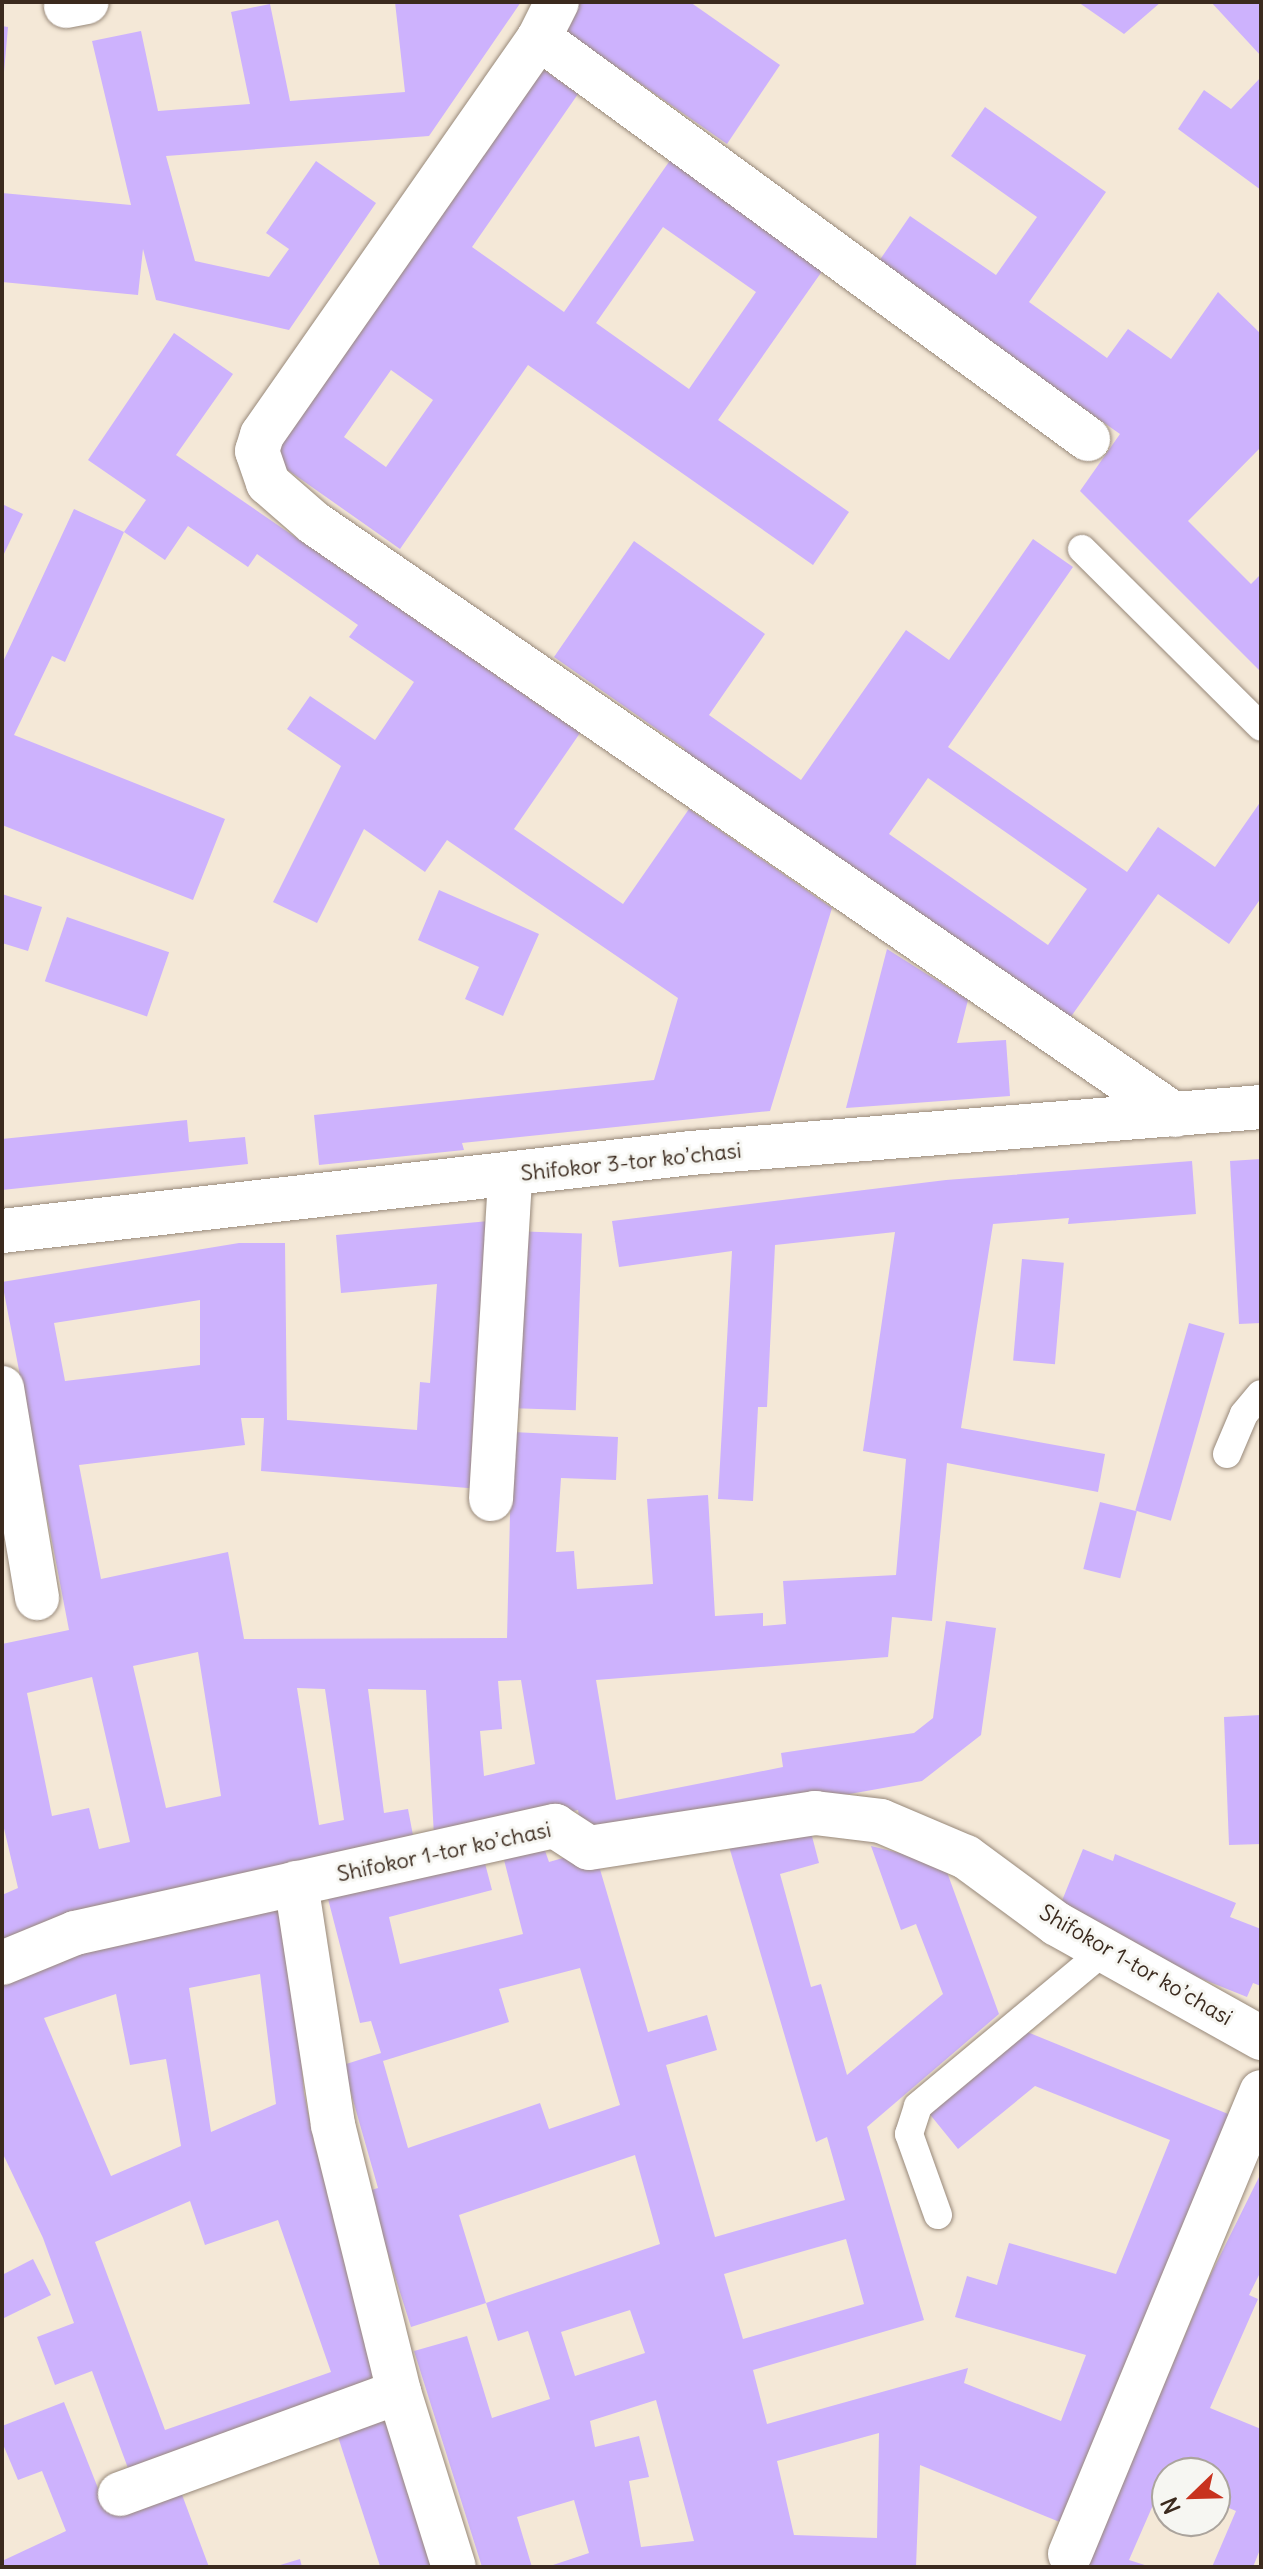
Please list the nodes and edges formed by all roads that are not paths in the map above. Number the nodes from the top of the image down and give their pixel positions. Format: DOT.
graph roads {
  1 [pos="548,20"];
  2 [pos="1088,439"];
  3 [pos="1082,549"];
  4 [pos="1261,727"];
  5 [pos="1261,1107"];
  6 [pos="1175,1115"];
  7 [pos="510,1176"];
  8 [pos="2,1231"];
  9 [pos="2,1388"];
  10 [pos="1261,1394"];
  11 [pos="1227,1454"];
  12 [pos="491,1499"];
  13 [pos="37,1598"];
  14 [pos="296,1883"];
  15 [pos="1105,1950"];
  16 [pos="2,1963"];
  17 [pos="1261,2038"];
  18 [pos="1261,2092"];
  19 [pos="938,2215"];
  20 [pos="399,2392"];
  21 [pos="120,2494"];
  22 [pos="1070,2554"];
  23 [pos="454,2567"];
  1 -- 2 [label="street"];
  1 -- 6 [label="street"];
  3 -- 4 [label="lane"];
  5 -- 6 [label="street, Shifokor 3-tor koʼchasi"];
  6 -- 7 [label="street, Shifokor 3-tor koʼchasi"];
  7 -- 8 [label="street, Shifokor 3-tor koʼchasi"];
  7 -- 12 [label="street"];
  9 -- 13 [label="street"];
  10 -- 11 [label="lane"];
  14 -- 15 [label="street, Shifokor 1-tor koʼchasi"];
  14 -- 16 [label="street, Shifokor 1-tor koʼchasi"];
  14 -- 20 [label="street"];
  15 -- 17 [label="street, Shifokor 1-tor koʼchasi"];
  15 -- 19 [label="lane"];
  18 -- 22 [label="street"];
  20 -- 21 [label="street"];
  20 -- 23 [label="street"];
}
